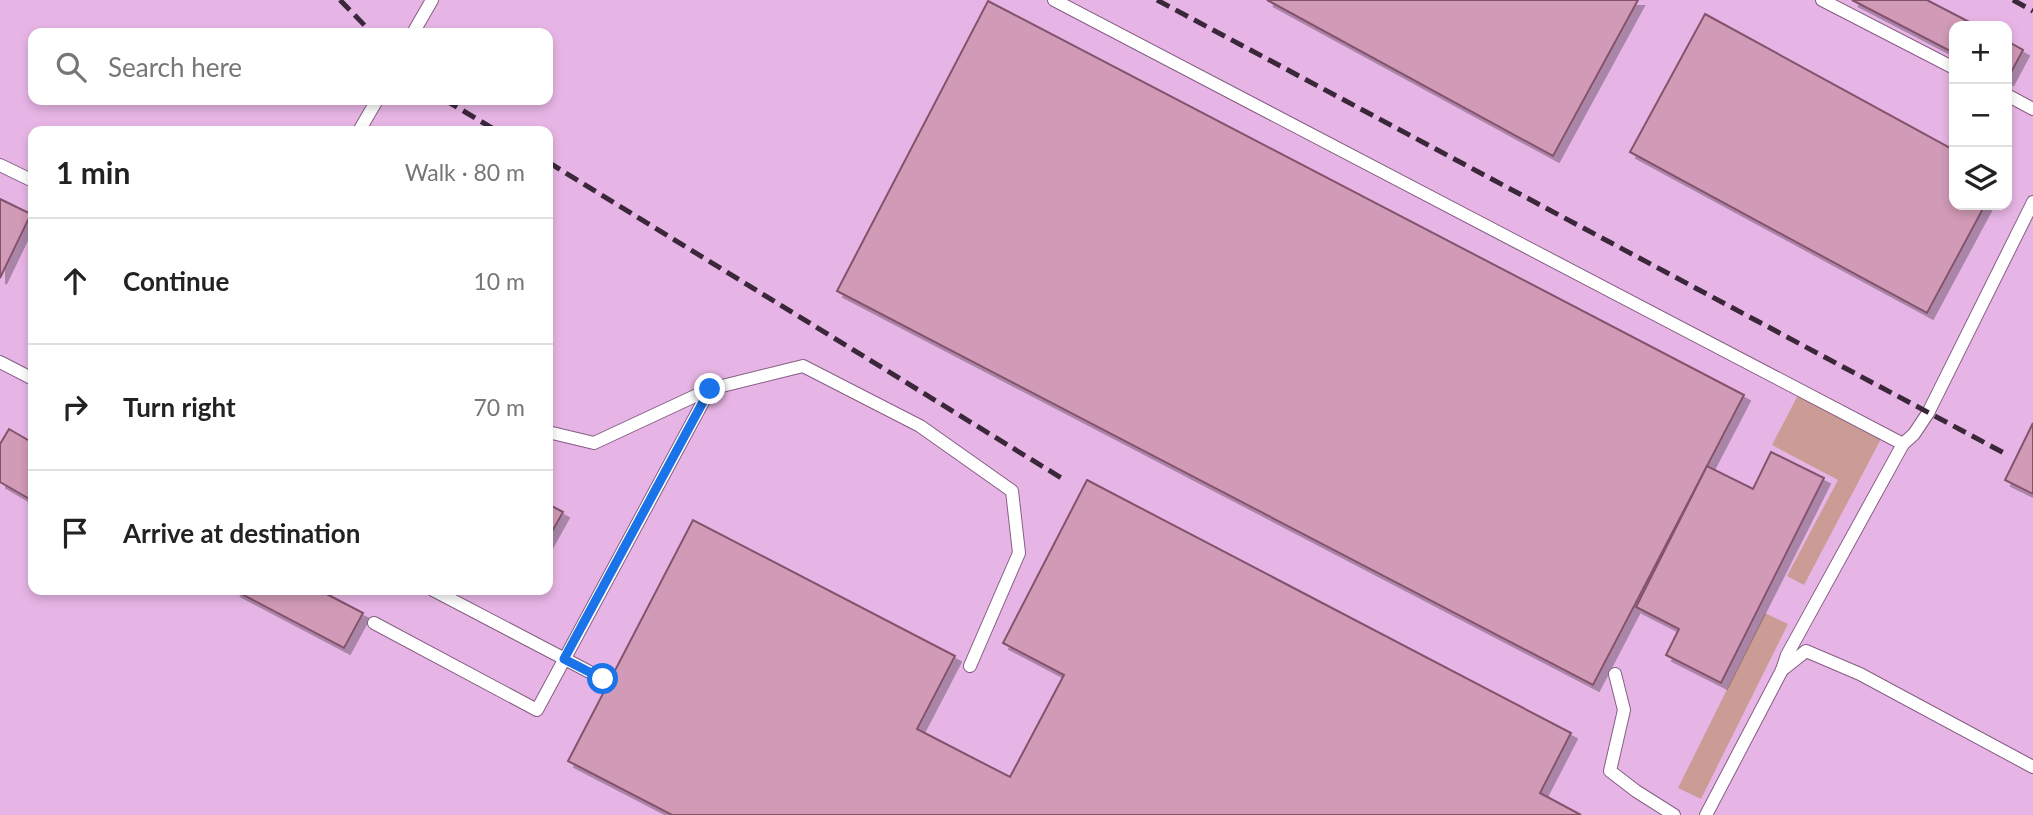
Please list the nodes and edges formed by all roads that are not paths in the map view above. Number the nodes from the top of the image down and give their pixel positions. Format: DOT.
graph roads {
  1 [pos="432,0"];
  2 [pos="1054,0"];
  3 [pos="1822,0"];
  4 [pos="416,28"];
  5 [pos="1949,65"];
  6 [pos="2012,98"];
  7 [pos="374,105"];
  8 [pos="2033,109"];
  9 [pos="362,126"];
  10 [pos="0,165"];
  11 [pos="28,179"];
  12 [pos="2033,202"];
  13 [pos="0,362"];
  14 [pos="28,376"];
  15 [pos="710,389"];
  16 [pos="553,433"];
  17 [pos="1903,444"];
  18 [pos="442,595"];
  19 [pos="374,623"];
  20 [pos="564,659"];
  21 [pos="970,666"];
  22 [pos="1782,670"];
  23 [pos="1615,674"];
  24 [pos="603,679"];
  25 [pos="2033,767"];
  26 [pos="1674,815"];
  27 [pos="1706,815"];
  1 -- 4 [label="lane"];
  2 -- 17 [label="lane"];
  3 -- 5 [label="lane"];
  6 -- 8 [label="lane"];
  7 -- 9 [label="lane"];
  10 -- 11 [label="lane"];
  12 -- 17 [label="lane"];
  13 -- 14 [label="lane"];
  15 -- 16 [label="lane"];
  15 -- 20 [label="lane"];
  15 -- 21 [label="lane"];
  17 -- 22 [label="lane"];
  18 -- 20 [label="lane"];
  19 -- 20 [label="lane"];
  20 -- 24 [label="lane"];
  22 -- 25 [label="lane"];
  22 -- 27 [label="lane"];
  23 -- 26 [label="lane"];
}
